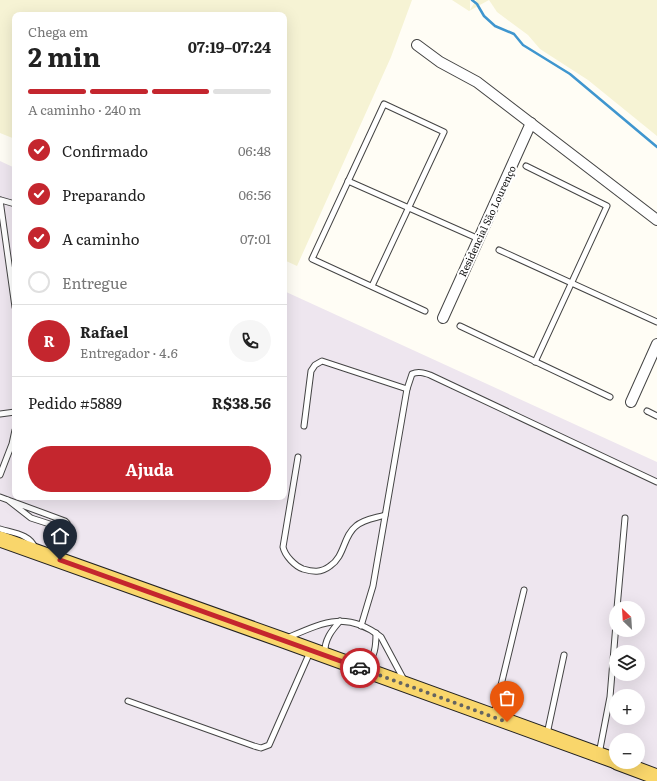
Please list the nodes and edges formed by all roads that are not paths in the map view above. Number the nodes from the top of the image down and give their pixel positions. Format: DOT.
graph roads {
  1 [pos="417,45"];
  2 [pos="532,123"];
  3 [pos="526,166"];
  4 [pos="348,181"];
  5 [pos="0,200"];
  6 [pos="12,203"];
  7 [pos="408,208"];
  8 [pos="657,220"];
  9 [pos="479,239"];
  10 [pos="499,250"];
  11 [pos="571,283"];
  12 [pos="12,286"];
  13 [pos="372,286"];
  14 [pos="425,311"];
  15 [pos="443,318"];
  16 [pos="657,322"];
  17 [pos="460,326"];
  18 [pos="657,344"];
  19 [pos="535,362"];
  20 [pos="407,389"];
  21 [pos="610,397"];
  22 [pos="631,402"];
  23 [pos="647,411"];
  24 [pos="12,412"];
  25 [pos="0,414"];
  26 [pos="657,416"];
  27 [pos="304,426"];
  28 [pos="12,444"];
  29 [pos="298,457"];
  30 [pos="0,475"];
  31 [pos="657,482"];
  32 [pos="0,498"];
  33 [pos="8,500"];
  34 [pos="385,515"];
  35 [pos="625,518"];
  36 [pos="0,530"];
  37 [pos="0,539"];
  38 [pos="36,551"];
  39 [pos="524,590"];
  40 [pos="618,601"];
  41 [pos="340,621"];
  42 [pos="361,626"];
  43 [pos="376,633"];
  44 [pos="615,637"];
  45 [pos="283,640"];
  46 [pos="318,653"];
  47 [pos="564,654"];
  48 [pos="363,669"];
  49 [pos="406,685"];
  50 [pos="128,701"];
  51 [pos="493,717"];
  52 [pos="547,736"];
  53 [pos="599,755"];
  54 [pos="609,759"];
  55 [pos="636,769"];
  56 [pos="657,777"];
  1 -- 2 [label="street"];
  2 -- 8 [label="street"];
  2 -- 9 [label="street, Residencial São Lourenço"];
  3 -- 11 [label="lane"];
  4 -- 7 [label="lane"];
  4 -- 7 [label="lane"];
  4 -- 13 [label="lane"];
  5 -- 6 [label="lane"];
  5 -- 12 [label="lane"];
  7 -- 9 [label="lane"];
  7 -- 13 [label="lane"];
  9 -- 15 [label="street, Residencial São Lourenço"];
  10 -- 11 [label="lane"];
  11 -- 16 [label="lane"];
  11 -- 19 [label="lane"];
  13 -- 14 [label="lane"];
  17 -- 19 [label="lane"];
  18 -- 22 [label="street"];
  19 -- 21 [label="lane"];
  20 -- 27 [label="lane"];
  20 -- 31 [label="lane"];
  20 -- 34 [label="lane"];
  23 -- 26 [label="lane"];
  24 -- 25 [label="lane"];
  28 -- 30 [label="lane"];
  29 -- 34 [label="lane"];
  32 -- 33 [label="lane"];
  33 -- 33 [label="lane"];
  34 -- 42 [label="lane"];
  35 -- 40 [label="lane"];
  36 -- 38 [label="lane"];
  37 -- 38 [label="main road"];
  38 -- 45 [label="main road"];
  39 -- 51 [label="lane"];
  41 -- 42 [label="lane"];
  41 -- 45 [label="lane"];
  41 -- 46 [label="lane"];
  42 -- 43 [label="lane"];
  43 -- 48 [label="lane"];
  43 -- 49 [label="lane"];
  44 -- 53 [label="lane"];
  45 -- 46 [label="main road"];
  46 -- 48 [label="main road"];
  46 -- 50 [label="lane"];
  47 -- 52 [label="lane"];
  48 -- 49 [label="main road"];
  49 -- 51 [label="main road"];
  51 -- 52 [label="main road"];
  52 -- 53 [label="main road"];
  53 -- 54 [label="main road"];
  55 -- 56 [label="main road"];
}
